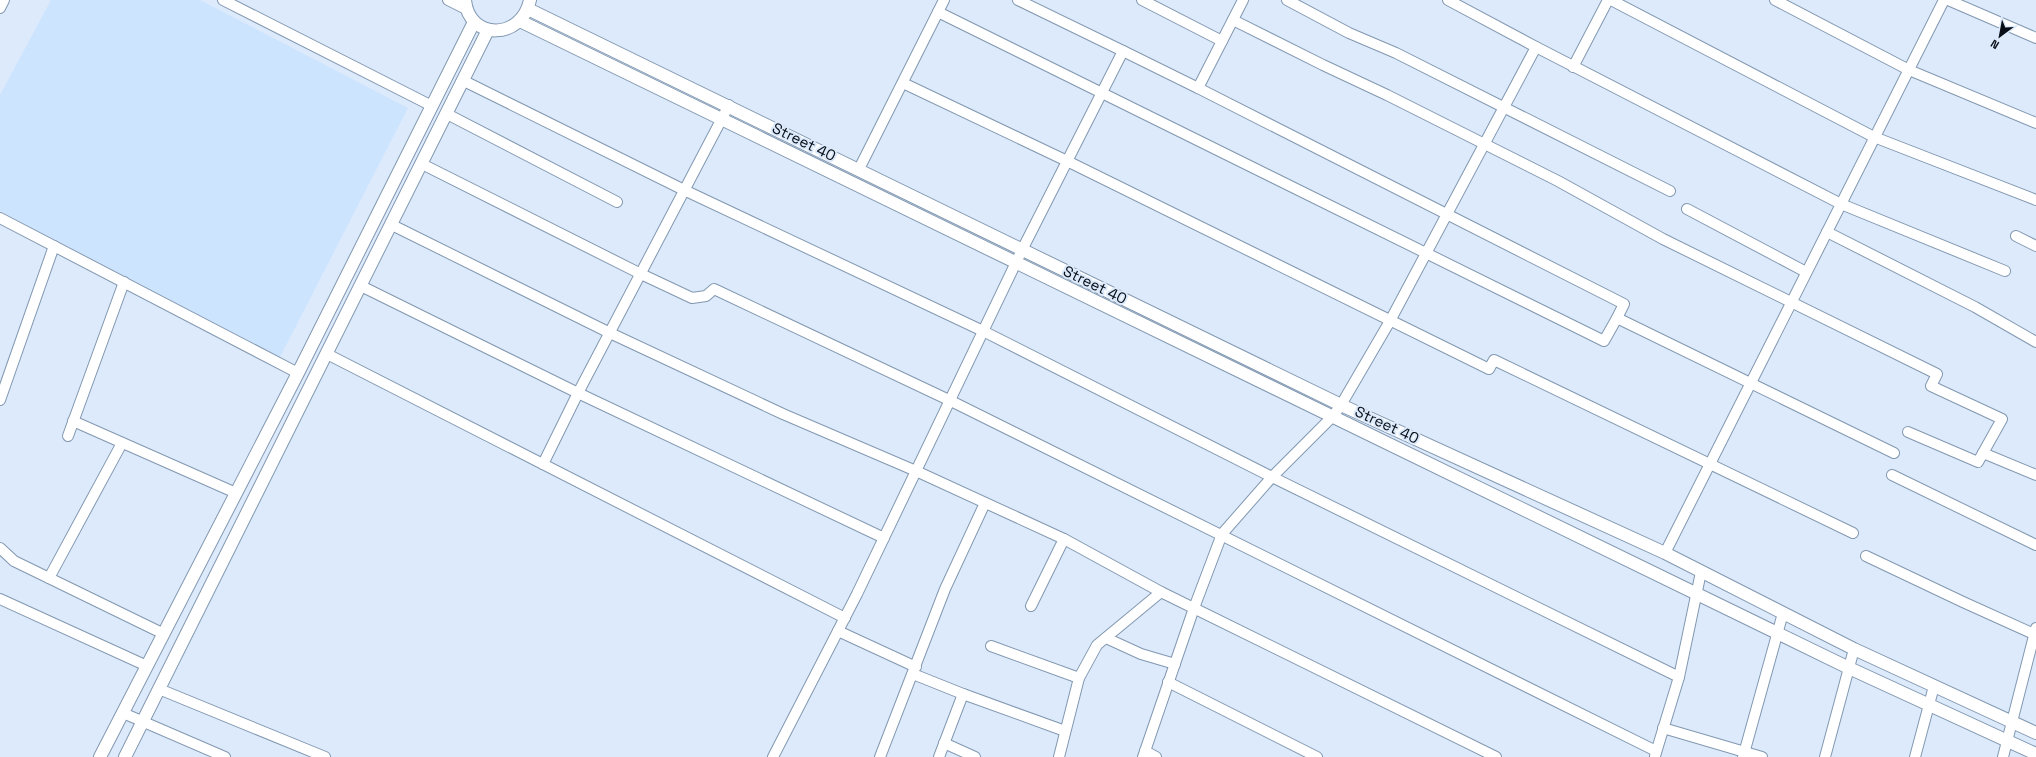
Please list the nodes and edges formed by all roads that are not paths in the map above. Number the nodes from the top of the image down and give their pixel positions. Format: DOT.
graph roads {
  1 [pos="4,0"];
  2 [pos="223,0"];
  3 [pos="448,0"];
  4 [pos="944,0"];
  5 [pos="1018,0"];
  6 [pos="1142,0"];
  7 [pos="1243,0"];
  8 [pos="1287,0"];
  9 [pos="1448,0"];
  10 [pos="1609,0"];
  11 [pos="1775,0"];
  12 [pos="1944,0"];
  13 [pos="1948,0"];
  14 [pos="465,4"];
  15 [pos="529,4"];
  16 [pos="0,8"];
  17 [pos="938,12"];
  18 [pos="1233,20"];
  19 [pos="520,21"];
  20 [pos="474,22"];
  21 [pos="488,30"];
  22 [pos="2036,38"];
  23 [pos="1222,42"];
  24 [pos="1536,47"];
  25 [pos="1123,51"];
  26 [pos="1573,66"];
  27 [pos="1909,70"];
  28 [pos="464,81"];
  29 [pos="903,83"];
  30 [pos="1198,88"];
  31 [pos="1102,93"];
  32 [pos="729,105"];
  33 [pos="432,106"];
  34 [pos="1504,108"];
  35 [pos="448,114"];
  36 [pos="722,119"];
  37 [pos="2036,123"];
  38 [pos="1874,138"];
  39 [pos="1484,144"];
  40 [pos="1067,161"];
  41 [pos="422,164"];
  42 [pos="859,169"];
  43 [pos="684,190"];
  44 [pos="1670,191"];
  45 [pos="2036,200"];
  46 [pos="616,202"];
  47 [pos="1841,204"];
  48 [pos="1687,209"];
  49 [pos="1447,213"];
  50 [pos="0,218"];
  51 [pos="392,225"];
  52 [pos="1827,232"];
  53 [pos="2016,236"];
  54 [pos="54,246"];
  55 [pos="2036,246"];
  56 [pos="1022,250"];
  57 [pos="1426,253"];
  58 [pos="1016,262"];
  59 [pos="2005,271"];
  60 [pos="1806,272"];
  61 [pos="641,274"];
  62 [pos="124,282"];
  63 [pos="361,286"];
  64 [pos="1791,303"];
  65 [pos="1617,318"];
  66 [pos="1390,321"];
  67 [pos="983,331"];
  68 [pos="610,333"];
  69 [pos="2036,342"];
  70 [pos="327,354"];
  71 [pos="298,372"];
  72 [pos="1750,384"];
  73 [pos="578,393"];
  74 [pos="0,400"];
  75 [pos="951,401"];
  76 [pos="1341,404"];
  77 [pos="1333,416"];
  78 [pos="73,420"];
  79 [pos="1908,432"];
  80 [pos="68,436"];
  81 [pos="122,443"];
  82 [pos="1983,453"];
  83 [pos="1894,454"];
  84 [pos="1710,463"];
  85 [pos="543,464"];
  86 [pos="916,471"];
  87 [pos="1892,475"];
  88 [pos="2036,475"];
  89 [pos="1272,477"];
  90 [pos="236,493"];
  91 [pos="985,503"];
  92 [pos="1853,533"];
  93 [pos="1222,534"];
  94 [pos="884,538"];
  95 [pos="1064,539"];
  96 [pos="2036,545"];
  97 [pos="0,548"];
  98 [pos="1664,553"];
  99 [pos="1866,556"];
  100 [pos="1701,572"];
  101 [pos="49,578"];
  102 [pos="1161,592"];
  103 [pos="1696,593"];
  104 [pos="0,599"];
  105 [pos="1031,606"];
  106 [pos="1194,608"];
  107 [pos="1782,612"];
  108 [pos="845,618"];
  109 [pos="838,631"];
  110 [pos="2035,632"];
  111 [pos="1777,633"];
  112 [pos="164,634"];
  113 [pos="1106,638"];
  114 [pos="991,646"];
  115 [pos="1854,649"];
  116 [pos="1175,664"];
  117 [pos="147,666"];
  118 [pos="1849,668"];
  119 [pos="915,671"];
  120 [pos="1679,677"];
  121 [pos="1080,678"];
  122 [pos="1168,682"];
  123 [pos="1934,686"];
  124 [pos="159,689"];
  125 [pos="963,694"];
  126 [pos="1929,705"];
  127 [pos="123,713"];
  128 [pos="142,722"];
  129 [pos="2013,722"];
  130 [pos="1663,728"];
  131 [pos="1065,732"];
  132 [pos="2036,732"];
  133 [pos="2008,741"];
  134 [pos="944,743"];
  135 [pos="1144,754"];
  136 [pos="1655,754"];
  137 [pos="2036,754"];
  138 [pos="1744,755"];
  139 [pos="100,757"];
  140 [pos="125,757"];
  141 [pos="224,757"];
  142 [pos="325,757"];
  143 [pos="773,757"];
  144 [pos="880,757"];
  145 [pos="939,757"];
  146 [pos="975,757"];
  147 [pos="1059,757"];
  148 [pos="1156,757"];
  149 [pos="1317,757"];
  150 [pos="1496,757"];
  151 [pos="1762,757"];
  152 [pos="1825,757"];
  153 [pos="1915,757"];
  154 [pos="2003,757"];
  1 -- 16 [label="street"];
  2 -- 33 [label="street"];
  3 -- 14 [label="street"];
  4 -- 17 [label="street"];
  5 -- 25 [label="street"];
  6 -- 23 [label="street"];
  7 -- 18 [label="street"];
  8 -- 34 [label="street"];
  9 -- 24 [label="street"];
  10 -- 26 [label="street"];
  10 -- 38 [label="street"];
  11 -- 27 [label="street"];
  12 -- 27 [label="street"];
  13 -- 22 [label="street"];
  14 -- 20 [label="main road"];
  15 -- 19 [label="main road"];
  15 -- 32 [label="main road, Street 40"];
  17 -- 29 [label="street"];
  17 -- 31 [label="street"];
  18 -- 23 [label="street"];
  18 -- 39 [label="street"];
  19 -- 21 [label="main road"];
  19 -- 36 [label="main road"];
  20 -- 21 [label="main road"];
  20 -- 33 [label="main road"];
  21 -- 28 [label="main road"];
  23 -- 30 [label="street"];
  24 -- 26 [label="street"];
  24 -- 34 [label="street"];
  25 -- 30 [label="street"];
  25 -- 31 [label="street"];
  26 -- 47 [label="street"];
  27 -- 37 [label="street"];
  27 -- 38 [label="street"];
  28 -- 35 [label="main road"];
  28 -- 43 [label="street"];
  29 -- 40 [label="street"];
  29 -- 42 [label="street"];
  30 -- 49 [label="street"];
  31 -- 40 [label="street"];
  31 -- 57 [label="street"];
  32 -- 36 [label="street"];
  32 -- 42 [label="main road, Street 40"];
  33 -- 71 [label="main road"];
  34 -- 39 [label="street"];
  34 -- 44 [label="street"];
  35 -- 41 [label="main road"];
  35 -- 46 [label="street"];
  36 -- 43 [label="street"];
  36 -- 58 [label="main road"];
  38 -- 45 [label="street"];
  38 -- 47 [label="street"];
  39 -- 49 [label="street"];
  39 -- 64 [label="street"];
  40 -- 56 [label="street"];
  40 -- 66 [label="street"];
  41 -- 51 [label="main road"];
  41 -- 61 [label="street"];
  42 -- 56 [label="main road, Street 40"];
  43 -- 61 [label="street"];
  43 -- 67 [label="street"];
  47 -- 52 [label="street"];
  47 -- 59 [label="street"];
  48 -- 60 [label="street"];
  49 -- 57 [label="street"];
  49 -- 65 [label="street"];
  50 -- 54 [label="street"];
  51 -- 63 [label="main road"];
  51 -- 68 [label="street"];
  52 -- 60 [label="street"];
  52 -- 69 [label="street"];
  53 -- 55 [label="street"];
  54 -- 62 [label="street"];
  54 -- 74 [label="street"];
  56 -- 58 [label="street"];
  56 -- 76 [label="main road, Street 40"];
  57 -- 65 [label="street"];
  57 -- 66 [label="street"];
  58 -- 67 [label="street"];
  58 -- 77 [label="main road"];
  60 -- 64 [label="street"];
  61 -- 68 [label="street"];
  61 -- 75 [label="street"];
  62 -- 71 [label="street"];
  62 -- 78 [label="street"];
  63 -- 70 [label="main road"];
  63 -- 73 [label="street"];
  64 -- 72 [label="street"];
  64 -- 82 [label="street"];
  65 -- 72 [label="street"];
  66 -- 76 [label="street"];
  66 -- 84 [label="street"];
  67 -- 75 [label="street"];
  67 -- 89 [label="street"];
  68 -- 73 [label="street"];
  68 -- 86 [label="street"];
  70 -- 85 [label="street"];
  70 -- 124 [label="main road"];
  71 -- 90 [label="main road"];
  72 -- 83 [label="street"];
  72 -- 84 [label="street"];
  73 -- 85 [label="street"];
  73 -- 94 [label="street"];
  75 -- 86 [label="street"];
  75 -- 93 [label="street"];
  76 -- 77 [label="street"];
  76 -- 98 [label="main road, Street 40"];
  77 -- 89 [label="street"];
  77 -- 103 [label="main road"];
  78 -- 80 [label="street"];
  78 -- 81 [label="street"];
  79 -- 82 [label="street"];
  81 -- 90 [label="street"];
  81 -- 101 [label="street"];
  82 -- 88 [label="street"];
  84 -- 92 [label="street"];
  84 -- 98 [label="street"];
  85 -- 108 [label="street"];
  86 -- 91 [label="street"];
  86 -- 94 [label="street"];
  87 -- 96 [label="street"];
  89 -- 93 [label="street"];
  89 -- 120 [label="street"];
  90 -- 112 [label="main road"];
  91 -- 95 [label="street"];
  91 -- 119 [label="street"];
  93 -- 106 [label="street"];
  93 -- 136 [label="street"];
  94 -- 108 [label="street"];
  95 -- 102 [label="street"];
  95 -- 105 [label="street"];
  97 -- 101 [label="street"];
  98 -- 100 [label="main road, Street 40"];
  99 -- 110 [label="street"];
  100 -- 103 [label="street"];
  100 -- 107 [label="main road, Street 40"];
  101 -- 112 [label="street"];
  102 -- 106 [label="street"];
  102 -- 113 [label="street"];
  103 -- 111 [label="main road"];
  103 -- 120 [label="street"];
  104 -- 117 [label="street"];
  106 -- 116 [label="street"];
  106 -- 150 [label="street"];
  107 -- 111 [label="street"];
  107 -- 115 [label="main road, Street 40"];
  108 -- 109 [label="street"];
  109 -- 119 [label="street"];
  109 -- 143 [label="street"];
  110 -- 129 [label="street"];
  111 -- 118 [label="main road"];
  111 -- 138 [label="street"];
  112 -- 117 [label="main road"];
  113 -- 116 [label="street"];
  113 -- 121 [label="street"];
  114 -- 121 [label="street"];
  115 -- 118 [label="street"];
  115 -- 123 [label="main road, Street 40"];
  116 -- 122 [label="street"];
  117 -- 127 [label="main road"];
  118 -- 126 [label="main road"];
  118 -- 152 [label="street"];
  119 -- 125 [label="street"];
  119 -- 144 [label="street"];
  120 -- 130 [label="street"];
  121 -- 131 [label="street"];
  122 -- 135 [label="street"];
  122 -- 149 [label="street"];
  123 -- 126 [label="street"];
  123 -- 129 [label="main road, Street 40"];
  124 -- 128 [label="main road"];
  124 -- 142 [label="street"];
  125 -- 131 [label="street"];
  125 -- 134 [label="street"];
  126 -- 133 [label="main road"];
  126 -- 153 [label="street"];
  127 -- 128 [label="street"];
  127 -- 139 [label="main road"];
  128 -- 140 [label="main road"];
  128 -- 141 [label="street"];
  129 -- 132 [label="main road, Street 40"];
  129 -- 133 [label="street"];
  130 -- 136 [label="street"];
  130 -- 138 [label="street"];
  131 -- 147 [label="street"];
  133 -- 137 [label="main road"];
  133 -- 154 [label="street"];
  134 -- 145 [label="street"];
  134 -- 146 [label="street"];
  135 -- 148 [label="street"];
  138 -- 151 [label="street"];
}
